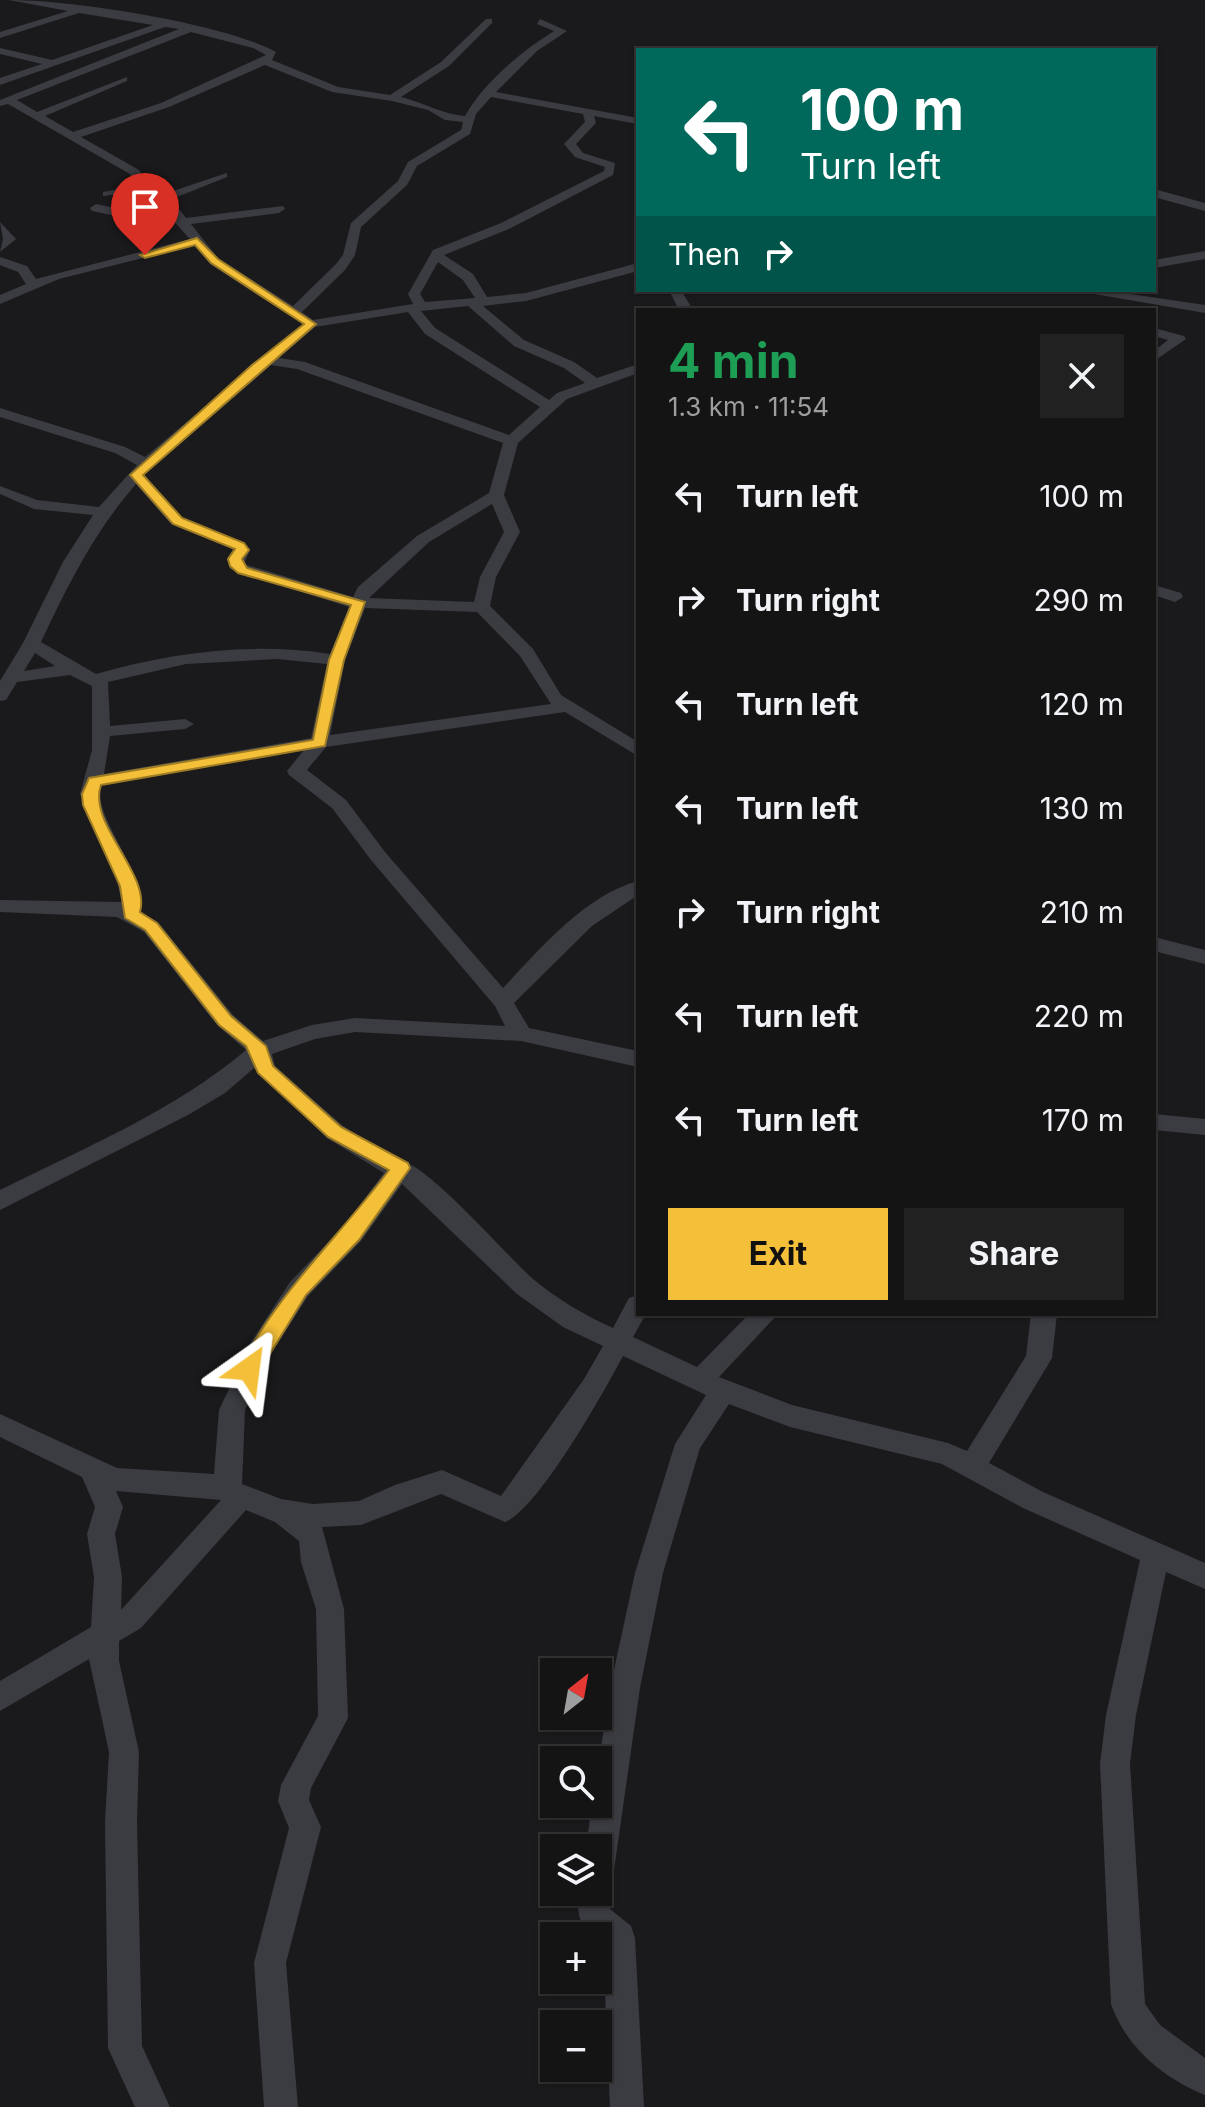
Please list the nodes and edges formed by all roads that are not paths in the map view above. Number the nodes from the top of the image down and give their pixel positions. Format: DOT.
graph roads {
  1 [pos="14,0"];
  2 [pos="80,11"];
  3 [pos="489,21"];
  4 [pos="540,22"];
  5 [pos="164,24"];
  6 [pos="190,28"];
  7 [pos="0,35"];
  8 [pos="0,51"];
  9 [pos="265,61"];
  10 [pos="53,63"];
  11 [pos="123,79"];
  12 [pos="0,82"];
  13 [pos="490,94"];
  14 [pos="392,98"];
  15 [pos="5,99"];
  16 [pos="587,111"];
  17 [pos="38,115"];
  18 [pos="470,119"];
  19 [pos="636,121"];
  20 [pos="69,137"];
  21 [pos="223,175"];
  22 [pos="142,188"];
  23 [pos="107,194"];
  24 [pos="1156,194"];
  25 [pos="153,202"];
  26 [pos="1205,207"];
  27 [pos="96,208"];
  28 [pos="167,209"];
  29 [pos="279,209"];
  30 [pos="182,222"];
  31 [pos="0,226"];
  32 [pos="197,241"];
  33 [pos="0,248"];
  34 [pos="436,255"];
  35 [pos="1205,255"];
  36 [pos="0,261"];
  37 [pos="1156,264"];
  38 [pos="636,268"];
  39 [pos="33,284"];
  40 [pos="1085,292"];
  41 [pos="1105,297"];
  42 [pos="0,300"];
  43 [pos="478,302"];
  44 [pos="416,308"];
  45 [pos="1205,309"];
  46 [pos="294,312"];
  47 [pos="311,324"];
  48 [pos="1156,333"];
  49 [pos="1156,356"];
  50 [pos="265,360"];
  51 [pos="636,369"];
  52 [pos="594,383"];
  53 [pos="548,406"];
  54 [pos="0,412"];
  55 [pos="511,441"];
  56 [pos="141,469"];
  57 [pos="3,490"];
  58 [pos="496,495"];
  59 [pos="103,512"];
  60 [pos="1156,591"];
  61 [pos="1175,597"];
  62 [pos="358,602"];
  63 [pos="482,607"];
  64 [pos="32,643"];
  65 [pos="336,660"];
  66 [pos="73,669"];
  67 [pos="7,679"];
  68 [pos="98,679"];
  69 [pos="0,696"];
  70 [pos="565,707"];
  71 [pos="185,724"];
  72 [pos="100,732"];
  73 [pos="319,743"];
  74 [pos="274,749"];
  75 [pos="636,749"];
  76 [pos="296,771"];
  77 [pos="94,781"];
  78 [pos="636,888"];
  79 [pos="0,906"];
  80 [pos="131,914"];
  81 [pos="1156,945"];
  82 [pos="1205,957"];
  83 [pos="503,1002"];
  84 [pos="521,1034"];
  85 [pos="260,1050"];
  86 [pos="636,1059"];
  87 [pos="1156,1122"];
  88 [pos="1205,1127"];
  89 [pos="401,1168"];
  90 [pos="0,1201"];
  91 [pos="636,1309"];
  92 [pos="764,1316"];
  93 [pos="1044,1316"];
  94 [pos="620,1342"];
  95 [pos="712,1386"];
  96 [pos="0,1425"];
  97 [pos="972,1466"];
  98 [pos="93,1470"];
  99 [pos="235,1493"];
  100 [pos="279,1511"];
  101 [pos="1155,1556"];
  102 [pos="1205,1576"];
  103 [pos="103,1633"];
  104 [pos="0,1697"];
  105 [pos="603,1834"];
  106 [pos="594,1906"];
  107 [pos="1205,2078"];
  108 [pos="153,2107"];
  109 [pos="281,2107"];
  110 [pos="627,2107"];
  1 -- 2 [label="street"];
  2 -- 5 [label="street"];
  2 -- 7 [label="street"];
  3 -- 14 [label="street"];
  4 -- 13 [label="street"];
  5 -- 6 [label="street"];
  5 -- 10 [label="street"];
  6 -- 9 [label="street"];
  6 -- 15 [label="street"];
  8 -- 10 [label="street"];
  9 -- 14 [label="street"];
  9 -- 20 [label="street"];
  10 -- 12 [label="street"];
  11 -- 17 [label="street"];
  13 -- 16 [label="street"];
  13 -- 18 [label="street"];
  14 -- 18 [label="street"];
  15 -- 17 [label="street"];
  16 -- 19 [label="street"];
  16 -- 34 [label="street"];
  17 -- 20 [label="street"];
  18 -- 46 [label="street"];
  20 -- 22 [label="street"];
  21 -- 25 [label="street"];
  22 -- 23 [label="street"];
  22 -- 25 [label="street"];
  24 -- 26 [label="street"];
  25 -- 28 [label="street"];
  27 -- 28 [label="street"];
  28 -- 30 [label="street"];
  29 -- 30 [label="street"];
  30 -- 32 [label="street"];
  31 -- 33 [label="street"];
  32 -- 39 [label="street"];
  32 -- 46 [label="street"];
  34 -- 43 [label="street"];
  34 -- 44 [label="street"];
  35 -- 37 [label="street"];
  36 -- 39 [label="street"];
  38 -- 43 [label="street"];
  39 -- 42 [label="street"];
  40 -- 41 [label="street"];
  41 -- 45 [label="street"];
  43 -- 44 [label="street"];
  43 -- 52 [label="street"];
  44 -- 47 [label="street"];
  44 -- 53 [label="street"];
  46 -- 47 [label="street"];
  47 -- 50 [label="street"];
  48 -- 49 [label="street"];
  50 -- 55 [label="street"];
  50 -- 56 [label="street"];
  51 -- 52 [label="street"];
  52 -- 53 [label="street"];
  53 -- 55 [label="street"];
  54 -- 56 [label="street"];
  55 -- 58 [label="street"];
  56 -- 59 [label="street"];
  56 -- 62 [label="street"];
  57 -- 59 [label="street"];
  58 -- 62 [label="street"];
  58 -- 63 [label="street"];
  59 -- 64 [label="street"];
  60 -- 61 [label="street"];
  62 -- 63 [label="street"];
  62 -- 65 [label="street"];
  63 -- 70 [label="street"];
  64 -- 66 [label="street"];
  64 -- 67 [label="street"];
  65 -- 68 [label="street"];
  65 -- 73 [label="street"];
  66 -- 67 [label="street"];
  66 -- 68 [label="street"];
  67 -- 69 [label="street"];
  68 -- 72 [label="street"];
  70 -- 73 [label="street"];
  70 -- 75 [label="street"];
  71 -- 72 [label="street"];
  72 -- 77 [label="street"];
  73 -- 74 [label="street"];
  73 -- 76 [label="street"];
  74 -- 76 [label="street"];
  74 -- 77 [label="street"];
  76 -- 83 [label="street"];
  77 -- 80 [label="street"];
  78 -- 83 [label="street"];
  79 -- 80 [label="street"];
  80 -- 85 [label="street"];
  81 -- 82 [label="street"];
  83 -- 84 [label="street"];
  84 -- 85 [label="street"];
  84 -- 86 [label="street"];
  85 -- 89 [label="street"];
  85 -- 90 [label="street"];
  87 -- 88 [label="street"];
  89 -- 94 [label="street"];
  89 -- 99 [label="street"];
  91 -- 94 [label="street"];
  92 -- 95 [label="street"];
  93 -- 97 [label="street"];
  94 -- 95 [label="street"];
  94 -- 100 [label="street"];
  95 -- 97 [label="street"];
  95 -- 105 [label="street"];
  96 -- 98 [label="street"];
  97 -- 101 [label="street"];
  98 -- 99 [label="street"];
  98 -- 103 [label="street"];
  99 -- 100 [label="street"];
  99 -- 103 [label="street"];
  100 -- 109 [label="street"];
  101 -- 102 [label="street"];
  101 -- 107 [label="street"];
  103 -- 104 [label="street"];
  103 -- 108 [label="street"];
  106 -- 110 [label="street"];
}
